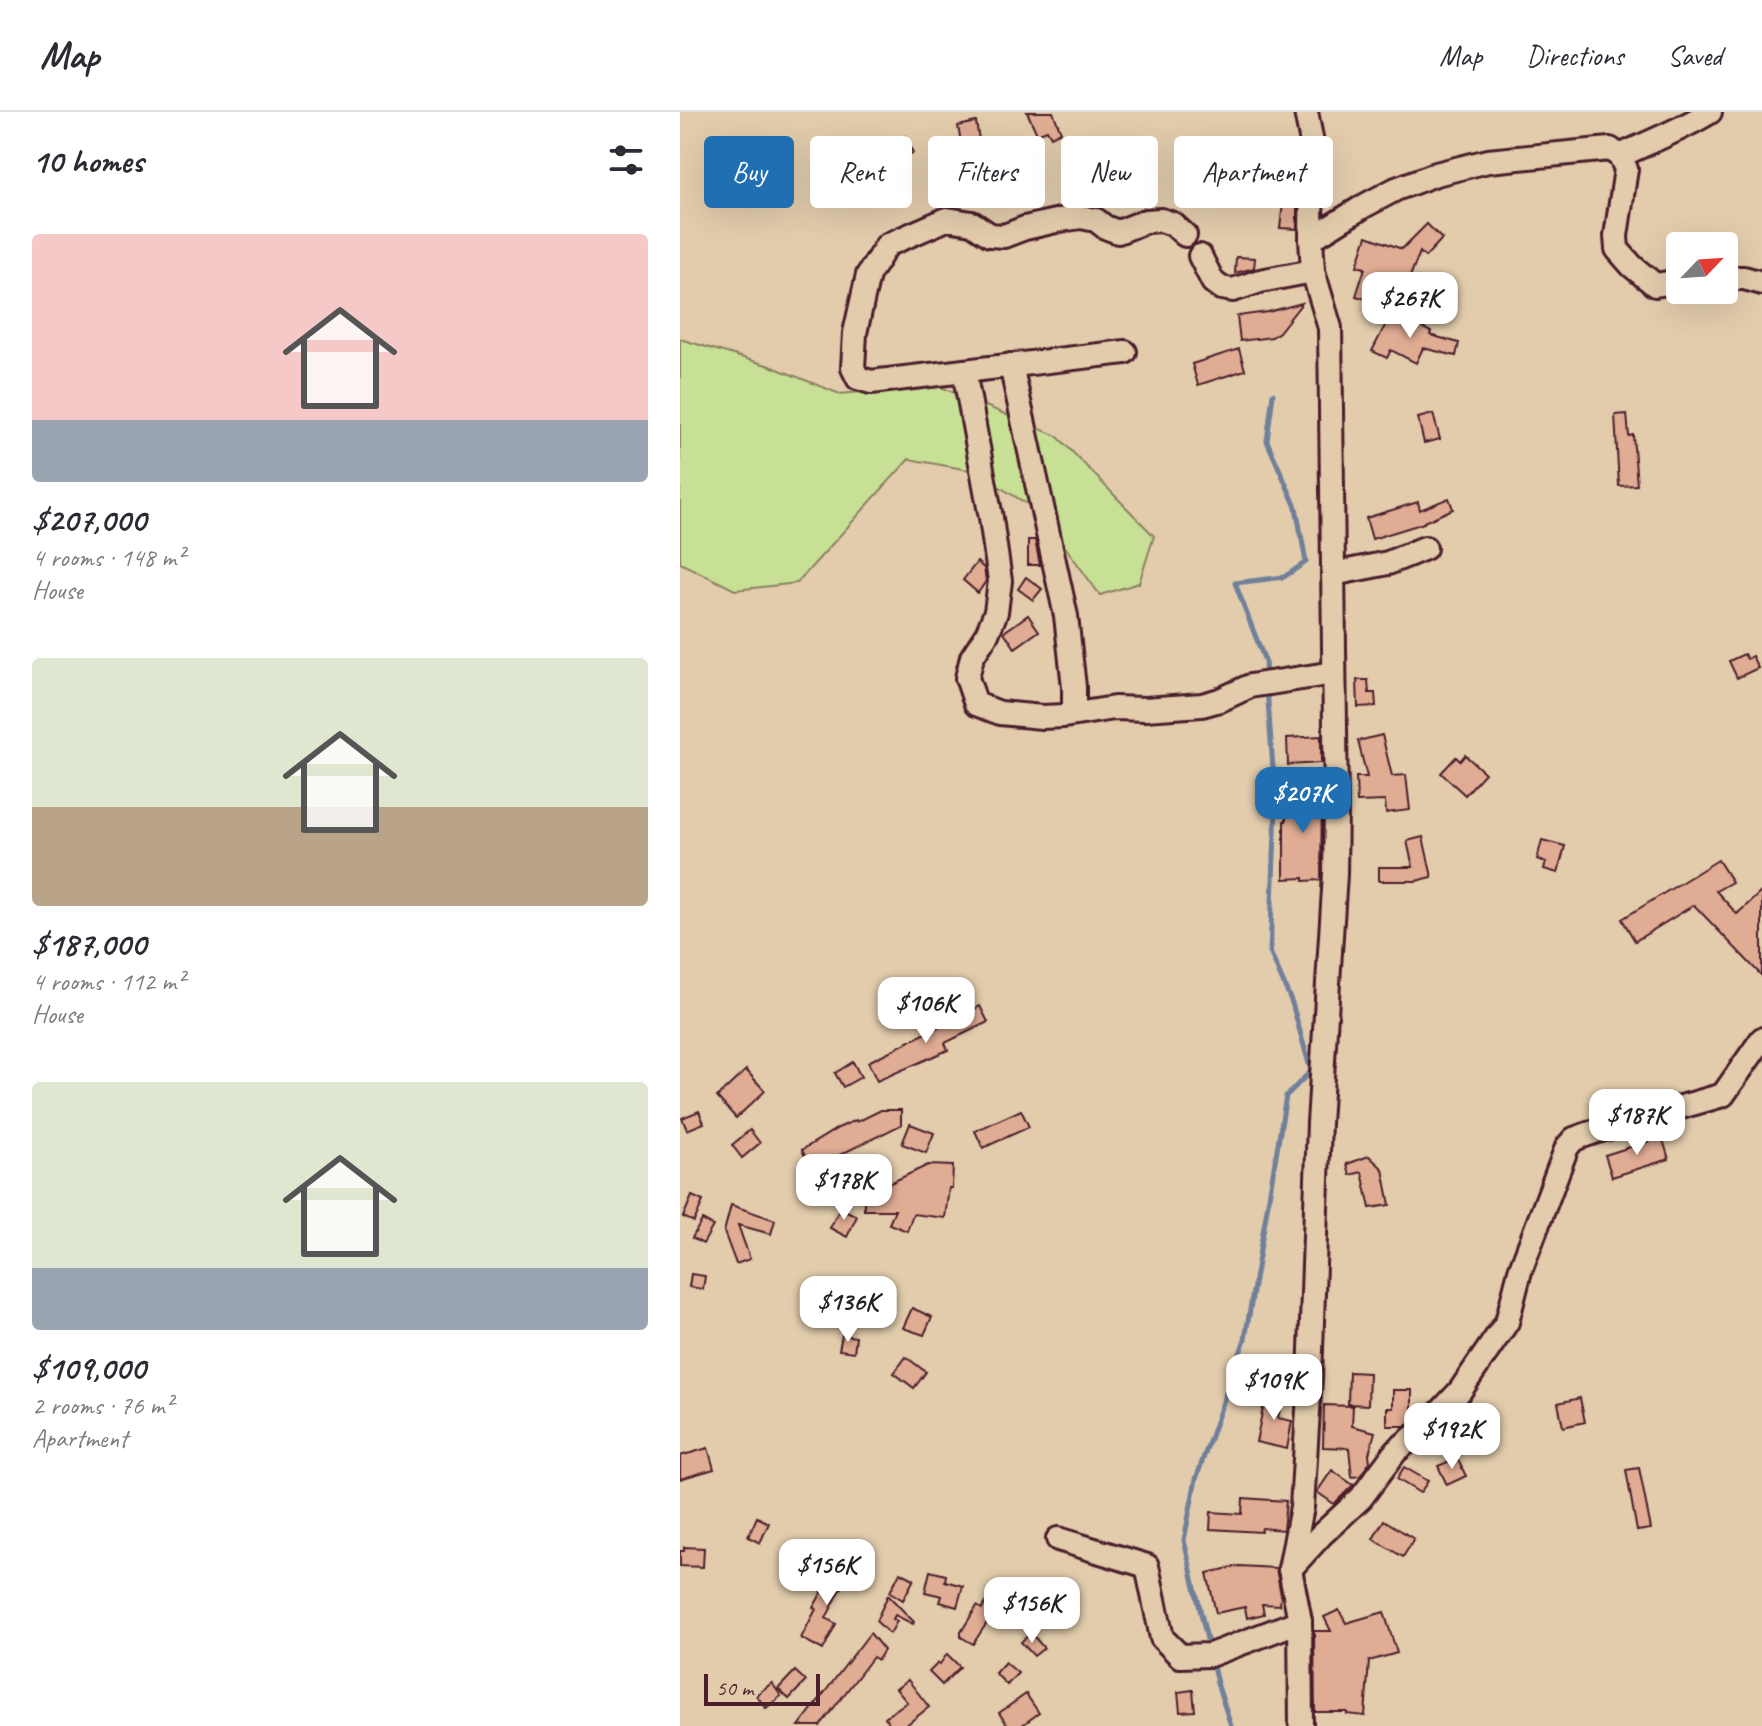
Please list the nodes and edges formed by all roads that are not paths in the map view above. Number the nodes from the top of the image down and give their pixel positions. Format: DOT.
graph roads {
  1 [pos="1306,112"];
  2 [pos="1710,112"];
  3 [pos="1620,156"];
  4 [pos="1185,235"];
  5 [pos="1311,239"];
  6 [pos="1200,256"];
  7 [pos="1313,271"];
  8 [pos="1738,278"];
  9 [pos="1666,283"];
  10 [pos="1762,283"];
  11 [pos="1125,352"];
  12 [pos="1011,365"];
  13 [pos="964,371"];
  14 [pos="1425,548"];
  15 [pos="1333,574"];
  16 [pos="1334,673"];
  17 [pos="1074,714"];
  18 [pos="1762,1039"];
  19 [pos="1058,1539"];
  20 [pos="1290,1569"];
  21 [pos="1300,1621"];
  22 [pos="1301,1726"];
  1 -- 5 [label="street"];
  2 -- 3 [label="street"];
  3 -- 5 [label="street"];
  3 -- 9 [label="street"];
  4 -- 13 [label="street"];
  5 -- 7 [label="street"];
  6 -- 7 [label="street"];
  7 -- 15 [label="street"];
  8 -- 10 [label="street"];
  11 -- 12 [label="street"];
  12 -- 13 [label="street"];
  12 -- 17 [label="street"];
  13 -- 17 [label="street"];
  14 -- 15 [label="street"];
  15 -- 16 [label="street"];
  16 -- 17 [label="street"];
  16 -- 20 [label="street"];
  18 -- 20 [label="street"];
  19 -- 21 [label="street"];
  20 -- 21 [label="street"];
  21 -- 22 [label="street"];
}
